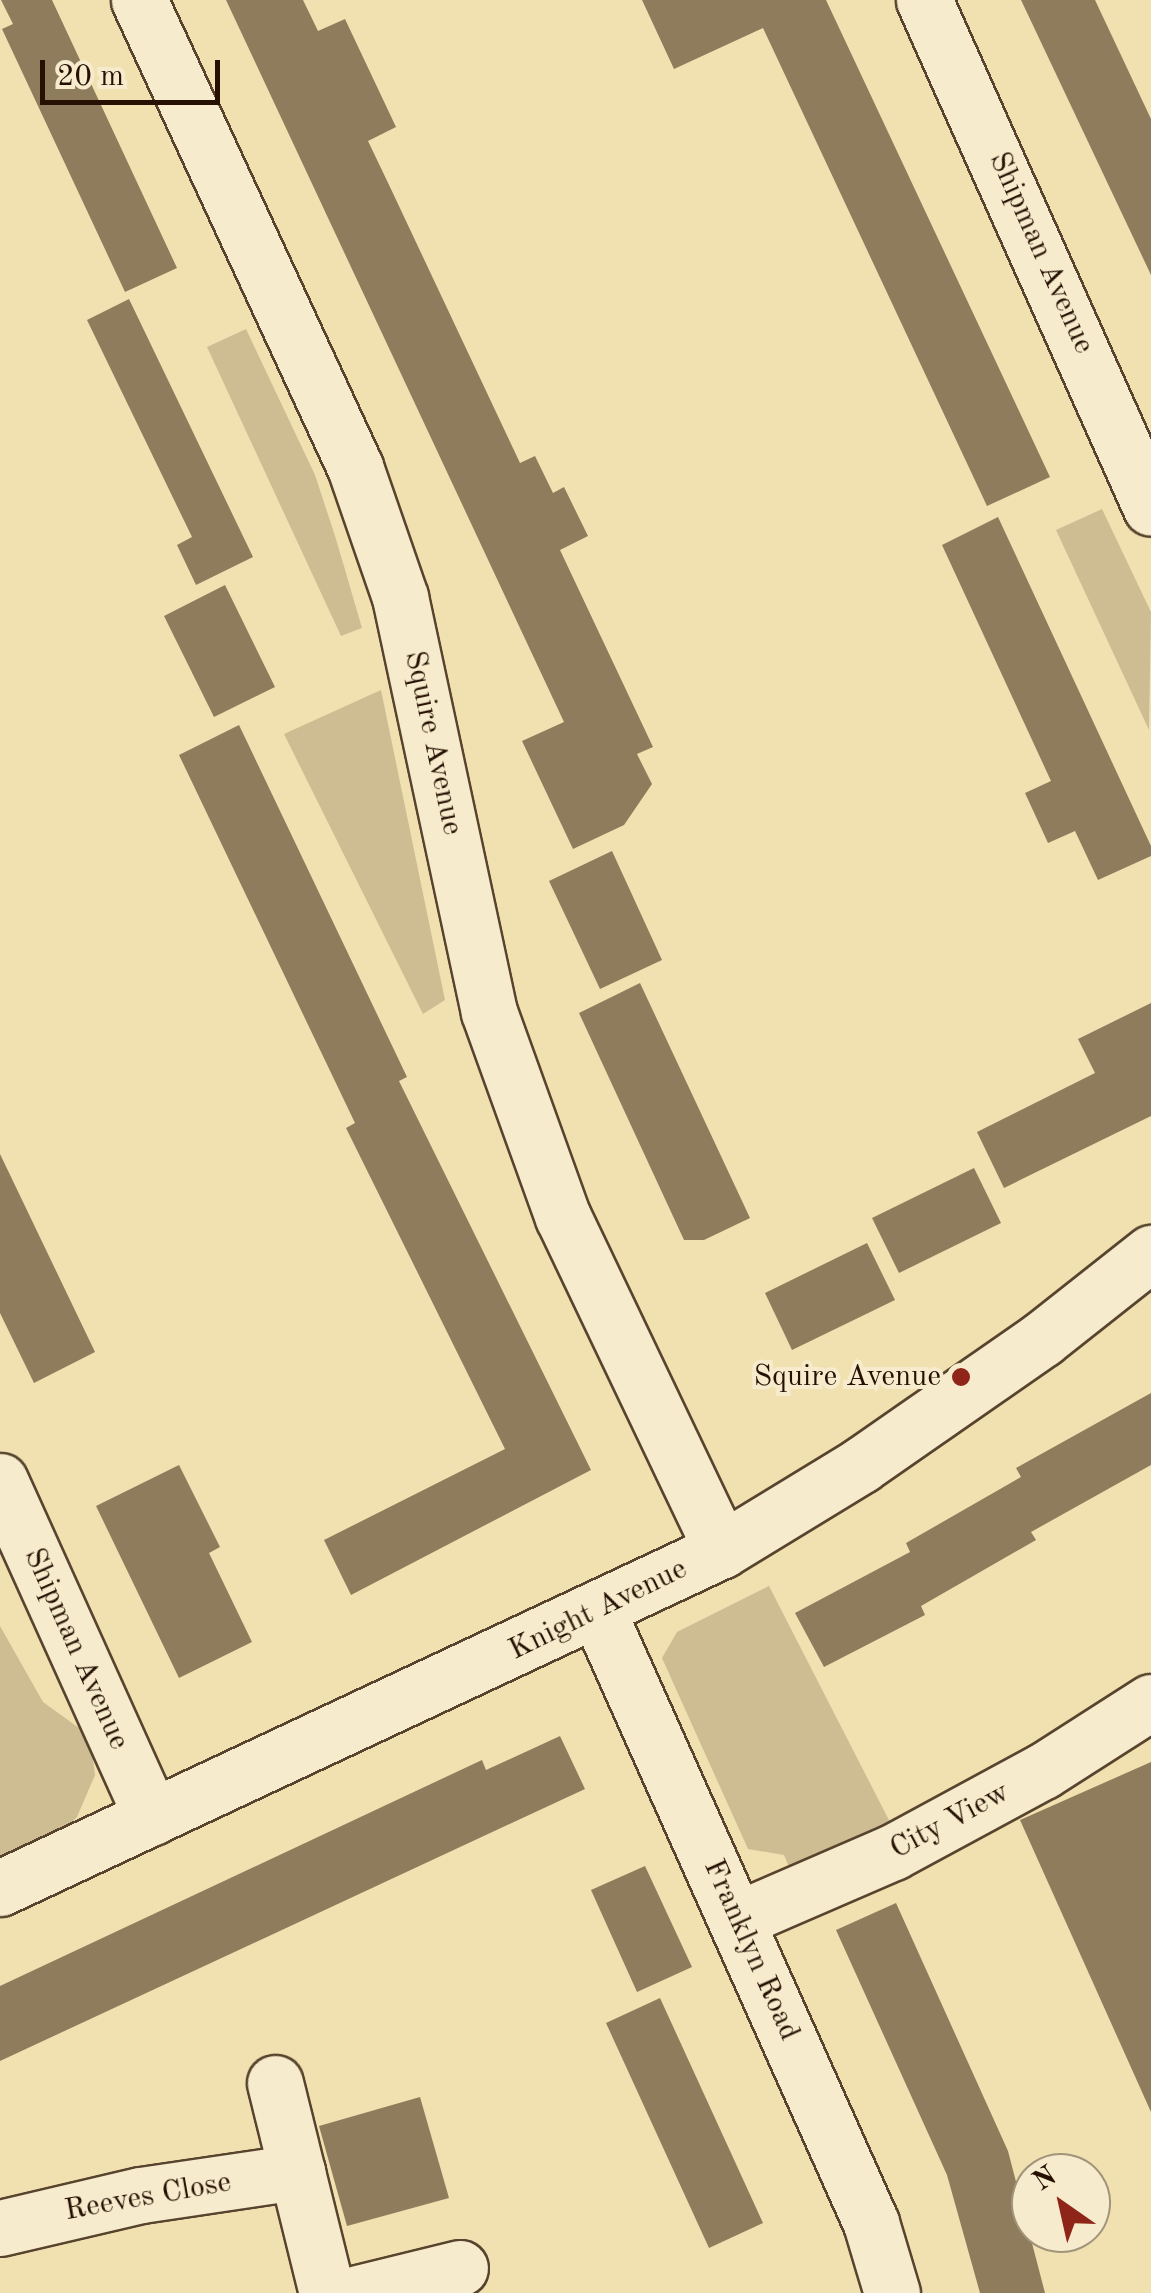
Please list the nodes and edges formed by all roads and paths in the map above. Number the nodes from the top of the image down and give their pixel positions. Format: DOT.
graph roads {
  1 [pos="138,0"];
  2 [pos="924,0"];
  3 [pos="1151,508"];
  4 [pos="1151,1254"];
  5 [pos="0,1480"];
  6 [pos="722,1550"];
  7 [pos="598,1612"];
  8 [pos="1151,1702"];
  9 [pos="152,1817"];
  10 [pos="0,1888"];
  11 [pos="738,1919"];
  12 [pos="275,2083"];
  13 [pos="297,2172"];
  14 [pos="0,2228"];
  15 [pos="460,2268"];
  16 [pos="327,2293"];
  17 [pos="358,2293"];
  18 [pos="892,2293"];
  1 -- 6 [label="street, Squire Avenue"];
  2 -- 3 [label="street, Shipman Avenue"];
  4 -- 6 [label="street, Knight Avenue"];
  5 -- 9 [label="street, Shipman Avenue"];
  6 -- 7 [label="street, Knight Avenue"];
  7 -- 9 [label="street, Knight Avenue"];
  7 -- 11 [label="street, Franklyn Road"];
  8 -- 11 [label="street, City View"];
  9 -- 10 [label="street, Knight Avenue"];
  11 -- 18 [label="street, Franklyn Road"];
  12 -- 13 [label="street"];
  13 -- 14 [label="street, Reeves Close"];
  13 -- 16 [label="street"];
  15 -- 17 [label="street"];
}
